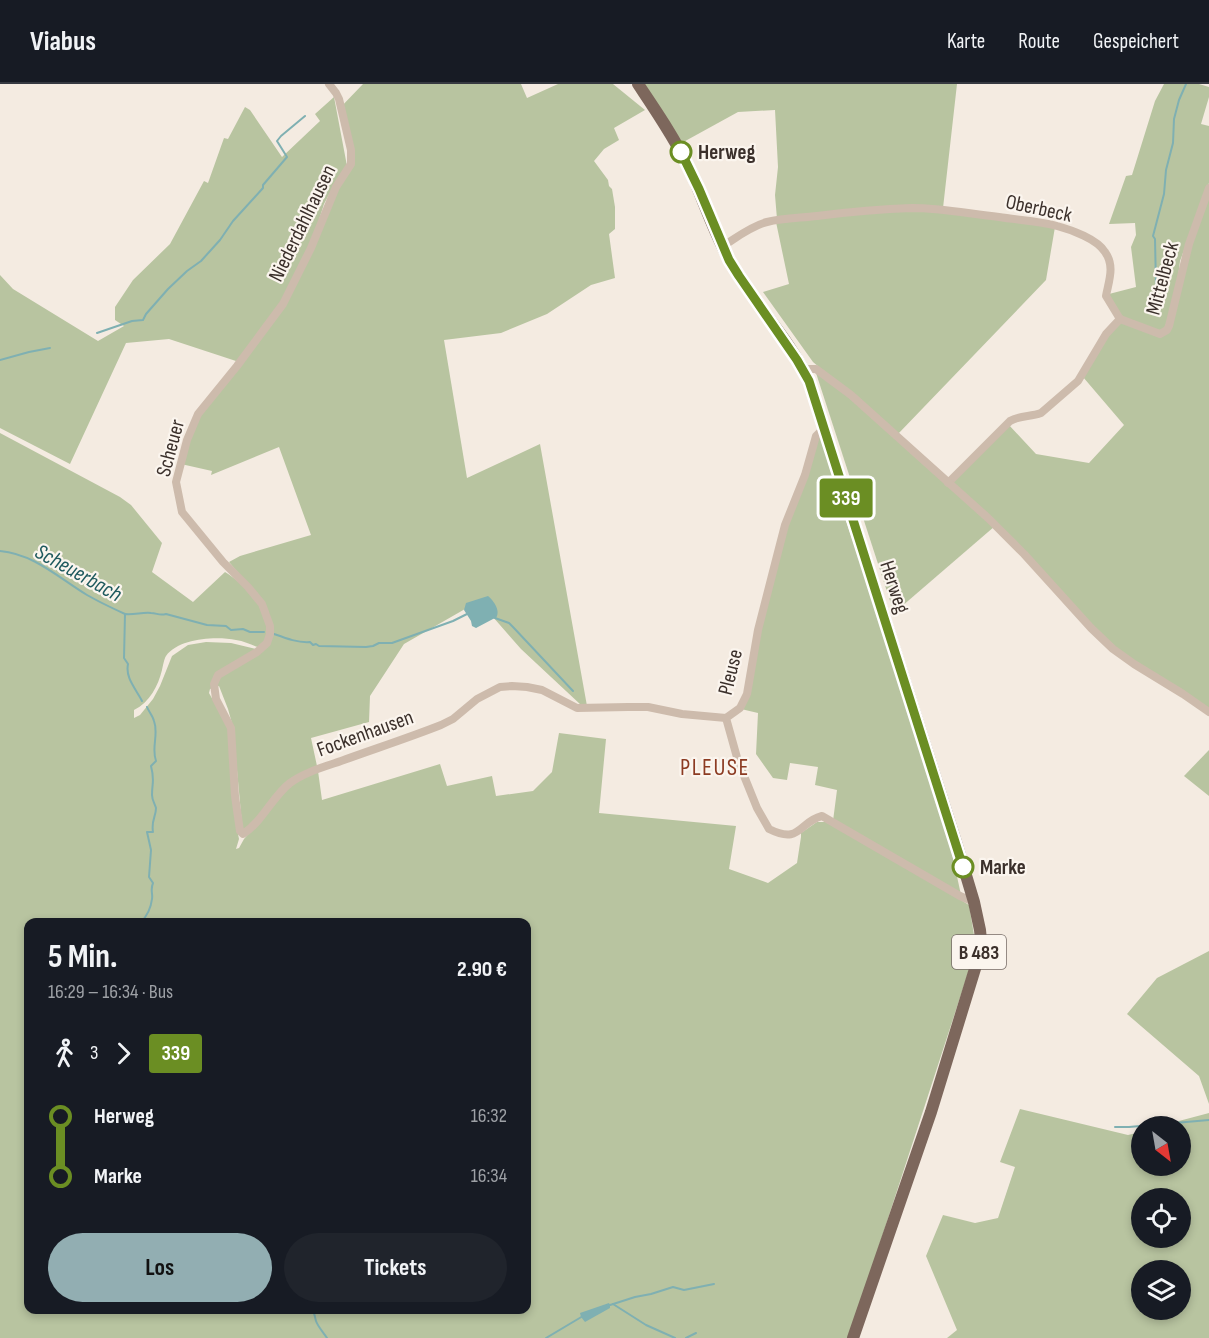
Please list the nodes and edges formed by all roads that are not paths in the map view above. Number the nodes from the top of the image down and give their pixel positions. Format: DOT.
graph roads {
  1 [pos="329,84"];
  2 [pos="638,84"];
  3 [pos="1209,188"];
  4 [pos="723,246"];
  5 [pos="1120,319"];
  6 [pos="237,366"];
  7 [pos="803,369"];
  8 [pos="824,428"];
  9 [pos="948,483"];
  10 [pos="263,647"];
  11 [pos="1209,712"];
  12 [pos="726,718"];
  13 [pos="974,902"];
  14 [pos="854,1338"];
  1 -- 6 [label="street, Niederdahlhausen"];
  2 -- 4 [label="main road, Herweg / B 483"];
  3 -- 5 [label="street, Mittelbeck"];
  4 -- 5 [label="street, Oberbeck"];
  4 -- 7 [label="main road, Herweg / B 483"];
  5 -- 9 [label="street"];
  6 -- 10 [label="street, Scheuer"];
  7 -- 8 [label="main road, Herweg / B 483"];
  7 -- 9 [label="street"];
  8 -- 12 [label="street, Pleuse"];
  8 -- 13 [label="main road, Herweg / B 483"];
  9 -- 11 [label="street"];
  10 -- 12 [label="street, Fockenhausen"];
  12 -- 13 [label="street, Pleuse"];
  13 -- 14 [label="main road, B 483"];
}
